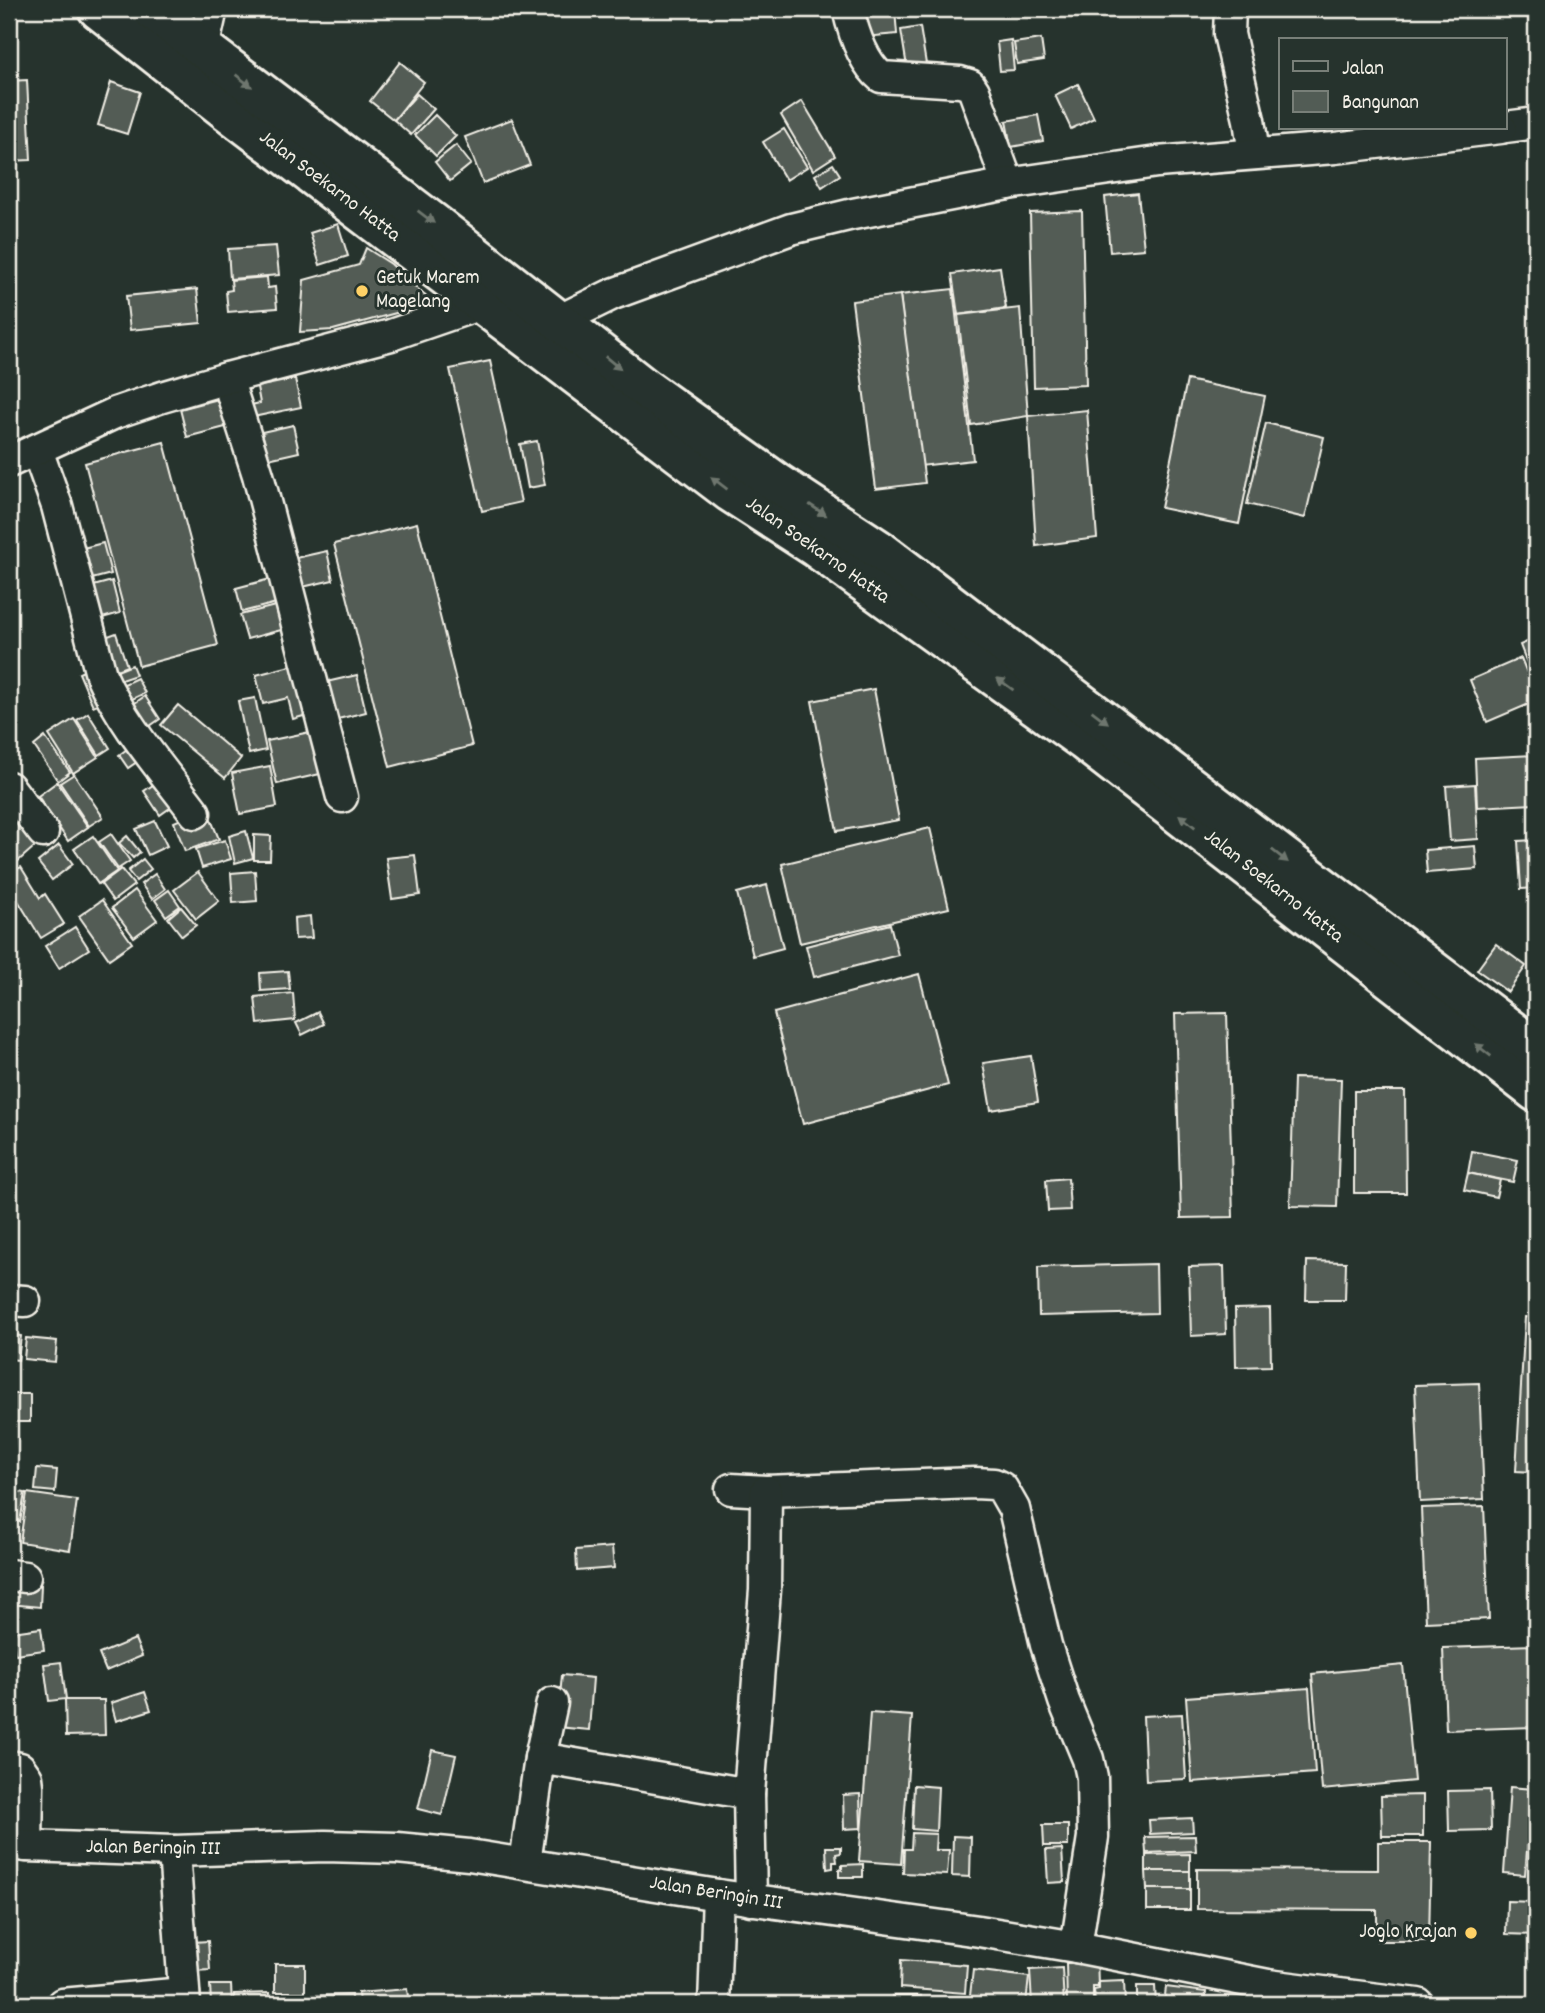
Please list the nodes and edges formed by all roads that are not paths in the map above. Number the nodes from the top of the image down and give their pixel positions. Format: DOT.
graph roads {
  1 [pos="98,9"];
  2 [pos="151,9"];
  3 [pos="212,9"];
  4 [pos="848,9"];
  5 [pos="1230,9"];
  6 [pos="203,49"];
  7 [pos="1536,123"];
  8 [pos="1506,127"];
  9 [pos="1479,130"];
  10 [pos="1254,155"];
  11 [pos="1008,184"];
  12 [pos="484,303"];
  13 [pos="560,320"];
  14 [pos="227,378"];
  15 [pos="37,450"];
  16 [pos="9,462"];
  17 [pos="773,500"];
  18 [pos="9,786"];
  19 [pos="342,797"];
  20 [pos="195,813"];
  21 [pos="43,832"];
  22 [pos="1536,1049"];
  23 [pos="1536,1092"];
  24 [pos="731,1489"];
  25 [pos="766,1491"];
  26 [pos="552,1703"];
  27 [pos="540,1758"];
  28 [pos="9,1766"];
  29 [pos="749,1794"];
  30 [pos="18,1845"];
  31 [pos="174,1852"];
  32 [pos="525,1863"];
  33 [pos="718,1895"];
  34 [pos="751,1900"];
  35 [pos="1076,1947"];
  36 [pos="184,1999"];
  37 [pos="62,2004"];
  38 [pos="714,2004"];
  39 [pos="1417,2004"];
  1 -- 12 [label="highway, Jalan Soekarno Hatta"];
  2 -- 6 [label="highway, Jalan Soekarno Hatta"];
  3 -- 6 [label="street"];
  4 -- 11 [label="street"];
  5 -- 10 [label="street"];
  6 -- 13 [label="highway, Jalan Soekarno Hatta, one-way"];
  7 -- 8 [label="street"];
  9 -- 10 [label="street"];
  10 -- 11 [label="street"];
  11 -- 13 [label="street"];
  12 -- 14 [label="street"];
  17 -- 12 [label="highway, Jalan Soekarno Hatta, one-way"];
  13 -- 17 [label="highway, Jalan Soekarno Hatta, one-way"];
  14 -- 15 [label="street"];
  14 -- 19 [label="street"];
  15 -- 16 [label="street"];
  15 -- 20 [label="street"];
  17 -- 22 [label="highway, Jalan Soekarno Hatta, one-way"];
  23 -- 17 [label="highway, Jalan Soekarno Hatta, one-way"];
  18 -- 21 [label="street"];
  24 -- 25 [label="street"];
  25 -- 29 [label="street"];
  25 -- 35 [label="street"];
  26 -- 27 [label="street"];
  27 -- 29 [label="street"];
  27 -- 32 [label="street"];
  28 -- 30 [label="street"];
  29 -- 34 [label="street"];
  30 -- 31 [label="street, Jalan Beringin III"];
  31 -- 32 [label="street, Jalan Beringin III"];
  31 -- 36 [label="street"];
  32 -- 33 [label="street, Jalan Beringin III"];
  33 -- 34 [label="street, Jalan Beringin III"];
  33 -- 38 [label="street"];
  34 -- 35 [label="street, Jalan Beringin III"];
  35 -- 39 [label="street, Jalan Beringin III"];
  36 -- 37 [label="street"];
}
